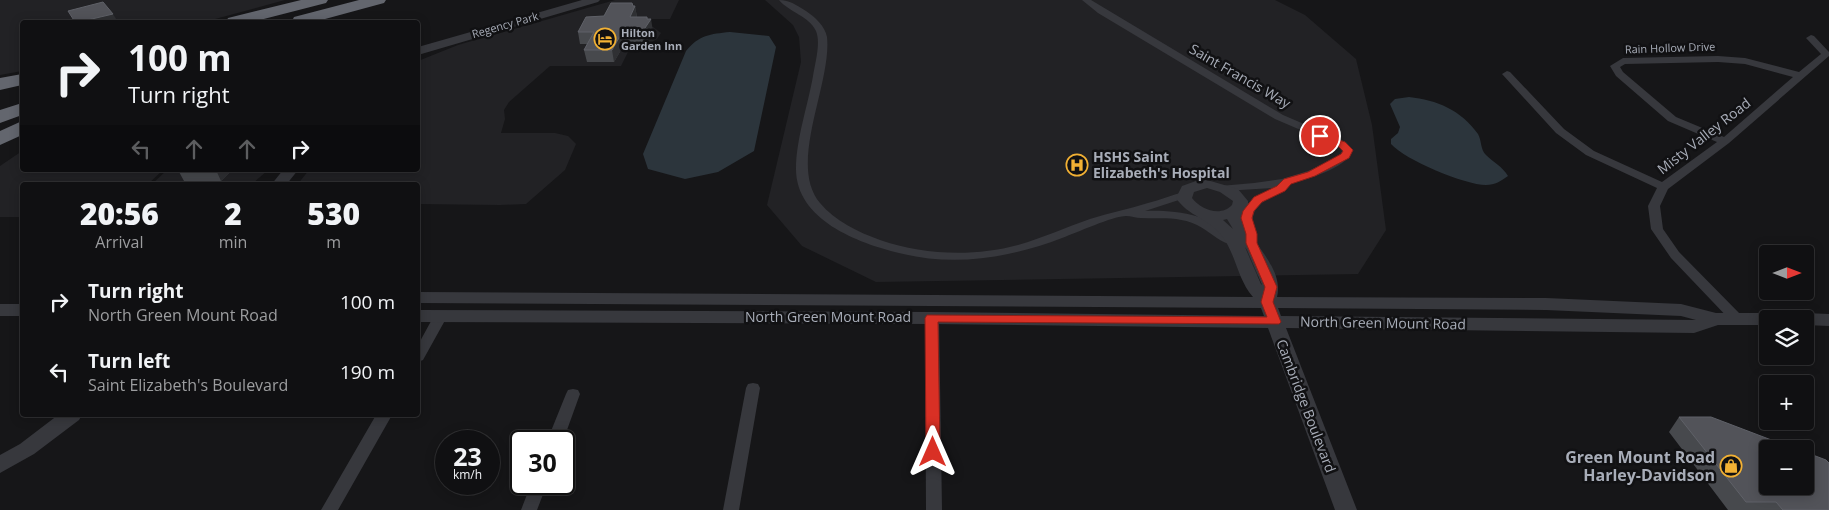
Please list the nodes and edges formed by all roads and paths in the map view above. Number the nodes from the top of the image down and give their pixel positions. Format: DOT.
graph roads {
  1 [pos="320,0"];
  2 [pos="378,0"];
  3 [pos="594,0"];
  4 [pos="782,0"];
  5 [pos="795,0"];
  6 [pos="1086,0"];
  7 [pos="332,6"];
  8 [pos="806,14"];
  9 [pos="242,20"];
  10 [pos="260,20"];
  11 [pos="300,20"];
  12 [pos="310,20"];
  13 [pos="1811,38"];
  14 [pos="420,50"];
  15 [pos="1507,74"];
  16 [pos="1801,76"];
  17 [pos="20,80"];
  18 [pos="0,84"];
  19 [pos="20,94"];
  20 [pos="0,101"];
  21 [pos="20,110"];
  22 [pos="0,117"];
  23 [pos="20,128"];
  24 [pos="0,139"];
  25 [pos="1725,141"];
  26 [pos="289,172"];
  27 [pos="281,182"];
  28 [pos="1287,182"];
  29 [pos="1274,185"];
  30 [pos="1663,187"];
  31 [pos="1224,188"];
  32 [pos="1184,195"];
  33 [pos="1237,208"];
  34 [pos="1131,212"];
  35 [pos="1201,212"];
  36 [pos="1244,244"];
  37 [pos="420,298"];
  38 [pos="1267,302"];
  39 [pos="0,310"];
  40 [pos="20,310"];
  41 [pos="441,315"];
  42 [pos="420,316"];
  43 [pos="932,318"];
  44 [pos="1716,319"];
  45 [pos="1737,319"];
  46 [pos="1759,319"];
  47 [pos="1814,320"];
  48 [pos="1829,320"];
  49 [pos="1274,322"];
  50 [pos="420,353"];
  51 [pos="752,388"];
  52 [pos="573,394"];
  53 [pos="69,417"];
  54 [pos="383,417"];
  55 [pos="559,430"];
  56 [pos="0,465"];
  57 [pos="535,495"];
  58 [pos="329,510"];
  59 [pos="529,510"];
  60 [pos="731,510"];
  61 [pos="934,510"];
  62 [pos="1346,510"];
  1 -- 9 [label="highway"];
  2 -- 7 [label="highway"];
  3 -- 14 [label="street, Regency Park"];
  4 -- 8 [label="street"];
  5 -- 8 [label="street"];
  6 -- 28 [label="street, Saint Francis Way"];
  7 -- 10 [label="highway"];
  7 -- 11 [label="highway"];
  7 -- 12 [label="highway"];
  8 -- 34 [label="street"];
  13 -- 16 [label="street, Misty Valley Road"];
  15 -- 30 [label="street"];
  16 -- 25 [label="street, Misty Valley Road"];
  16 -- 25 [label="street, Rain Hollow Drive"];
  17 -- 18 [label="highway"];
  19 -- 20 [label="highway"];
  21 -- 22 [label="highway"];
  23 -- 24 [label="highway"];
  25 -- 30 [label="street, Misty Valley Road"];
  26 -- 27 [label="street"];
  28 -- 29 [label="street, Saint Francis Way"];
  28 -- 36 [label="street, Saint Francis Way"];
  29 -- 31 [label="street, Saint Francis Way"];
  29 -- 33 [label="street, Saint Francis Way"];
  30 -- 45 [label="street, Misty Valley Road"];
  31 -- 32 [label="street"];
  31 -- 33 [label="street"];
  32 -- 34 [label="street"];
  32 -- 35 [label="street"];
  33 -- 35 [label="street"];
  33 -- 36 [label="street"];
  34 -- 35 [label="street"];
  34 -- 36 [label="street"];
  35 -- 36 [label="street"];
  36 -- 38 [label="street, Cambridge Boulevard"];
  37 -- 38 [label="street, North Green Mount Road"];
  38 -- 44 [label="street, North Green Mount Road"];
  38 -- 49 [label="street, Cambridge Boulevard"];
  39 -- 40 [label="street"];
  41 -- 42 [label="street, North Green Mount Road"];
  41 -- 43 [label="street, North Green Mount Road"];
  41 -- 50 [label="street"];
  43 -- 49 [label="street, North Green Mount Road"];
  43 -- 61 [label="street"];
  44 -- 45 [label="street, North Green Mount Road"];
  44 -- 49 [label="street, North Green Mount Road"];
  45 -- 46 [label="street, North Green Mount Road"];
  47 -- 48 [label="street"];
  49 -- 62 [label="street, Cambridge Boulevard"];
  51 -- 60 [label="street"];
  52 -- 55 [label="street"];
  53 -- 56 [label="street"];
  54 -- 58 [label="street"];
  57 -- 59 [label="street"];
}
